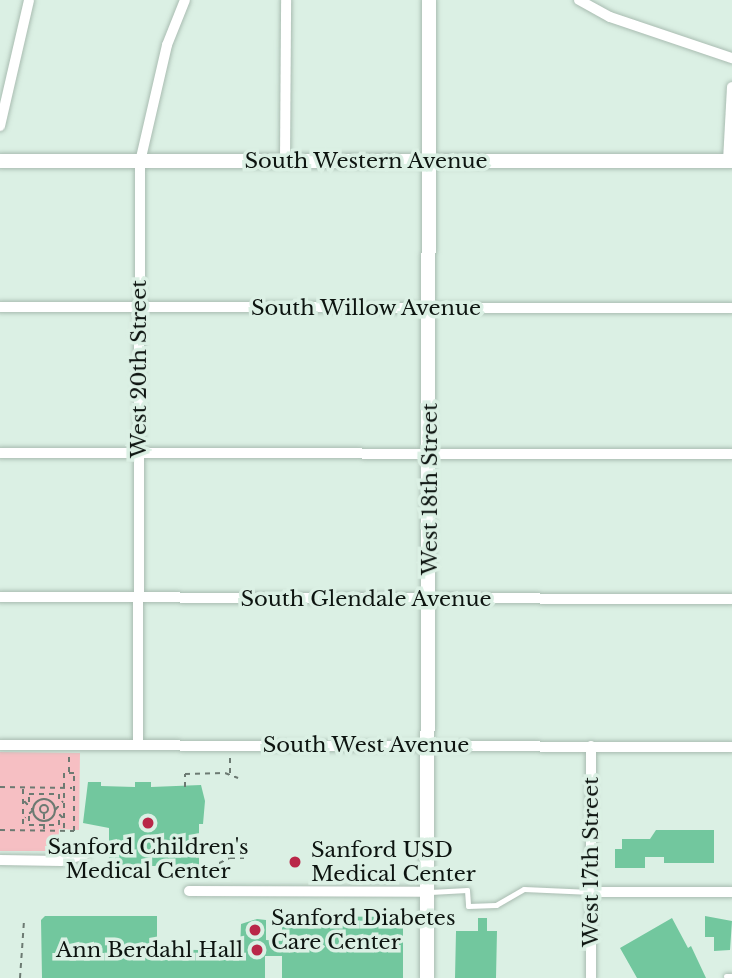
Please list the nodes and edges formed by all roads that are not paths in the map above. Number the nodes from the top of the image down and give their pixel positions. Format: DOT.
graph roads {
  1 [pos="29,0"];
  2 [pos="185,0"];
  3 [pos="286,0"];
  4 [pos="429,0"];
  5 [pos="579,0"];
  6 [pos="732,58"];
  7 [pos="732,87"];
  8 [pos="0,126"];
  9 [pos="0,161"];
  10 [pos="285,161"];
  11 [pos="430,161"];
  12 [pos="730,161"];
  13 [pos="140,162"];
  14 [pos="0,307"];
  15 [pos="139,307"];
  16 [pos="430,308"];
  17 [pos="732,308"];
  18 [pos="0,453"];
  19 [pos="138,454"];
  20 [pos="430,454"];
  21 [pos="732,454"];
  22 [pos="0,597"];
  23 [pos="138,598"];
  24 [pos="732,599"];
  25 [pos="430,600"];
  26 [pos="138,744"];
  27 [pos="0,745"];
  28 [pos="429,745"];
  29 [pos="591,746"];
  30 [pos="732,747"];
  31 [pos="85,854"];
  32 [pos="0,860"];
  33 [pos="189,891"];
  34 [pos="427,892"];
  35 [pos="591,892"];
  36 [pos="732,892"];
  37 [pos="427,978"];
  38 [pos="591,978"];
  1 -- 8 [label="street"];
  2 -- 13 [label="street, West 20th Street"];
  3 -- 10 [label="street"];
  4 -- 11 [label="street, West 18th Street"];
  5 -- 6 [label="street"];
  7 -- 12 [label="street"];
  9 -- 13 [label="street, South Western Avenue"];
  10 -- 11 [label="street, South Western Avenue"];
  10 -- 13 [label="street, South Western Avenue"];
  11 -- 12 [label="street, South Western Avenue"];
  11 -- 16 [label="street, West 18th Street"];
  13 -- 15 [label="street, West 20th Street"];
  14 -- 15 [label="street, South Willow Avenue"];
  15 -- 16 [label="street, South Willow Avenue"];
  15 -- 19 [label="street, West 20th Street"];
  16 -- 17 [label="street, South Willow Avenue"];
  16 -- 20 [label="street, West 18th Street"];
  18 -- 19 [label="street"];
  19 -- 20 [label="street"];
  19 -- 23 [label="street, West 20th Street"];
  20 -- 21 [label="street"];
  20 -- 25 [label="street, West 18th Street"];
  22 -- 23 [label="street, South Glendale Avenue"];
  23 -- 25 [label="street, South Glendale Avenue"];
  23 -- 26 [label="street, West 20th Street"];
  24 -- 25 [label="street, South Glendale Avenue"];
  25 -- 28 [label="street, West 18th Street"];
  26 -- 27 [label="street, South West Avenue"];
  26 -- 28 [label="street, South West Avenue"];
  28 -- 29 [label="street, South West Avenue"];
  28 -- 34 [label="street, West 18th Street"];
  29 -- 30 [label="street, South West Avenue"];
  29 -- 35 [label="street, West 17th Street"];
  31 -- 32 [label="street"];
  33 -- 34 [label="street"];
  34 -- 35 [label="lane"];
  34 -- 37 [label="street, West 18th Street"];
  35 -- 36 [label="street"];
  35 -- 38 [label="street, West 17th Street"];
}
